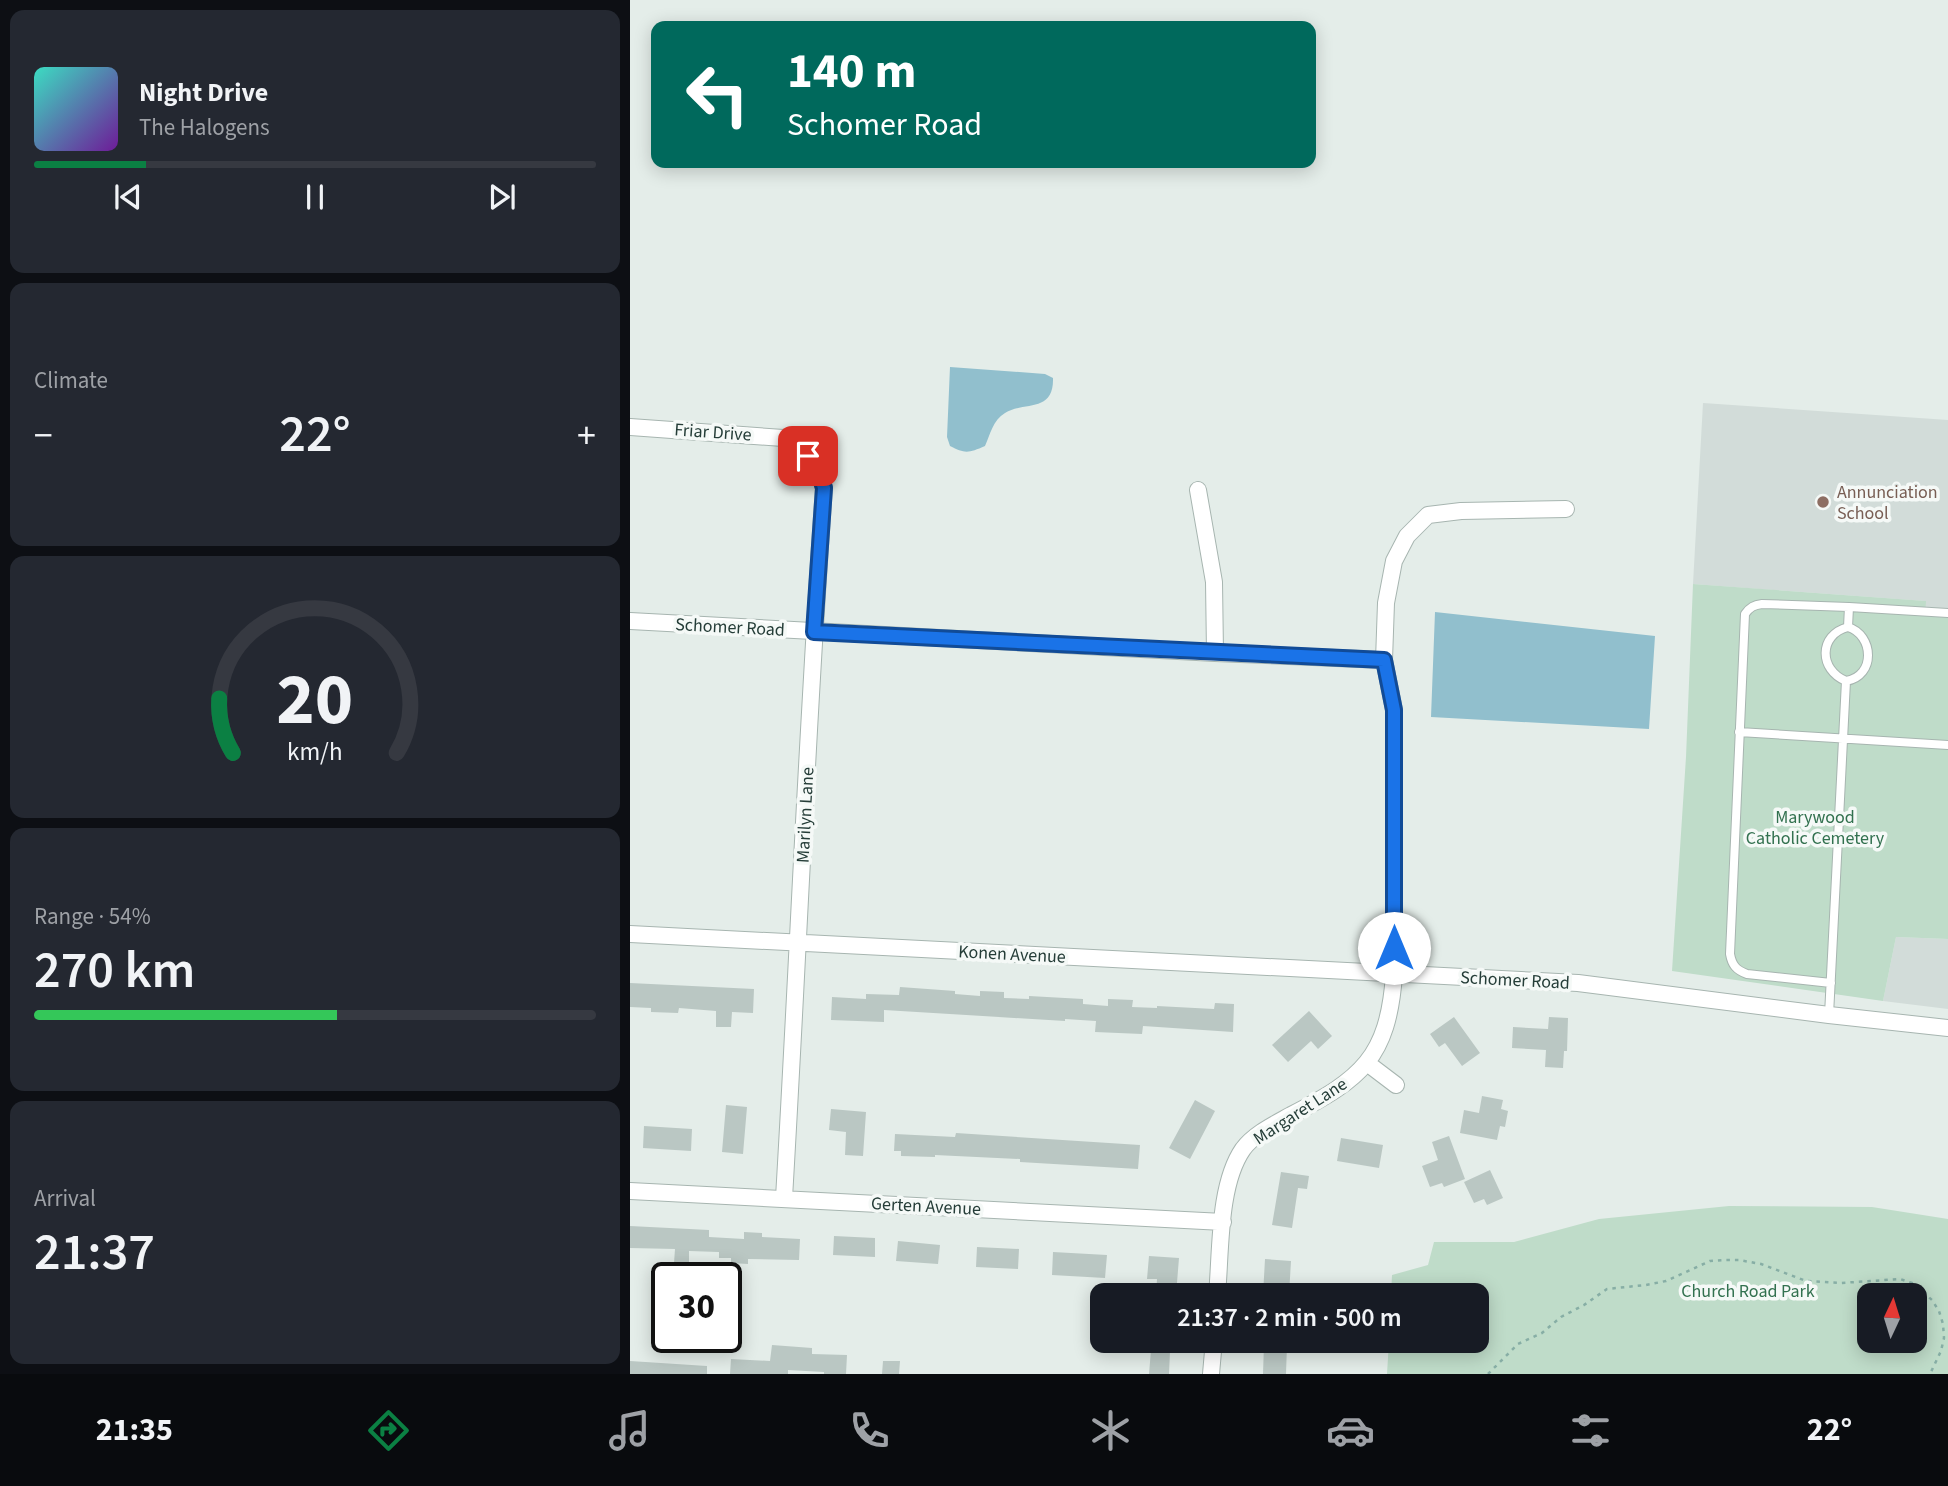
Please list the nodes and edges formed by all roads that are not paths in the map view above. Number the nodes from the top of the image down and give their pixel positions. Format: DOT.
graph roads {
  1 [pos="630,426"];
  2 [pos="794,443"];
  3 [pos="1198,490"];
  4 [pos="1566,509"];
  5 [pos="1849,607"];
  6 [pos="1948,612"];
  7 [pos="630,621"];
  8 [pos="1848,627"];
  9 [pos="814,632"];
  10 [pos="1215,653"];
  11 [pos="1384,660"];
  12 [pos="1846,681"];
  13 [pos="1739,732"];
  14 [pos="1843,738"];
  15 [pos="1948,746"];
  16 [pos="630,934"];
  17 [pos="799,943"];
  18 [pos="1394,975"];
  19 [pos="1831,984"];
  20 [pos="1829,1015"];
  21 [pos="1948,1028"];
  22 [pos="1367,1063"];
  23 [pos="1396,1085"];
  24 [pos="630,1191"];
  25 [pos="784,1198"];
  26 [pos="1223,1222"];
  27 [pos="1218,1283"];
  28 [pos="1213,1353"];
  29 [pos="1211,1374"];
  1 -- 2 [label="street, Friar Drive"];
  2 -- 9 [label="street, Marilyn Lane"];
  3 -- 10 [label="street"];
  4 -- 11 [label="street"];
  5 -- 6 [label="lane"];
  5 -- 8 [label="lane"];
  5 -- 13 [label="lane"];
  7 -- 9 [label="street, Schomer Road"];
  8 -- 12 [label="lane"];
  8 -- 12 [label="lane"];
  9 -- 10 [label="street, Schomer Road"];
  9 -- 17 [label="street, Marilyn Lane"];
  10 -- 11 [label="street, Schomer Road"];
  11 -- 18 [label="street"];
  12 -- 14 [label="lane"];
  13 -- 14 [label="lane"];
  13 -- 19 [label="lane"];
  14 -- 15 [label="lane"];
  14 -- 19 [label="lane"];
  16 -- 17 [label="street, Konen Avenue"];
  17 -- 18 [label="street, Konen Avenue"];
  17 -- 25 [label="street, Marilyn Lane"];
  18 -- 20 [label="street, Schomer Road"];
  18 -- 22 [label="street, Margaret Lane"];
  19 -- 20 [label="lane"];
  20 -- 21 [label="street, Schomer Road"];
  22 -- 23 [label="street"];
  22 -- 26 [label="street, Margaret Lane"];
  24 -- 25 [label="street, Gerten Avenue"];
  25 -- 26 [label="street, Gerten Avenue"];
  26 -- 27 [label="street, Margaret Lane"];
  28 -- 29 [label="street"];
}
